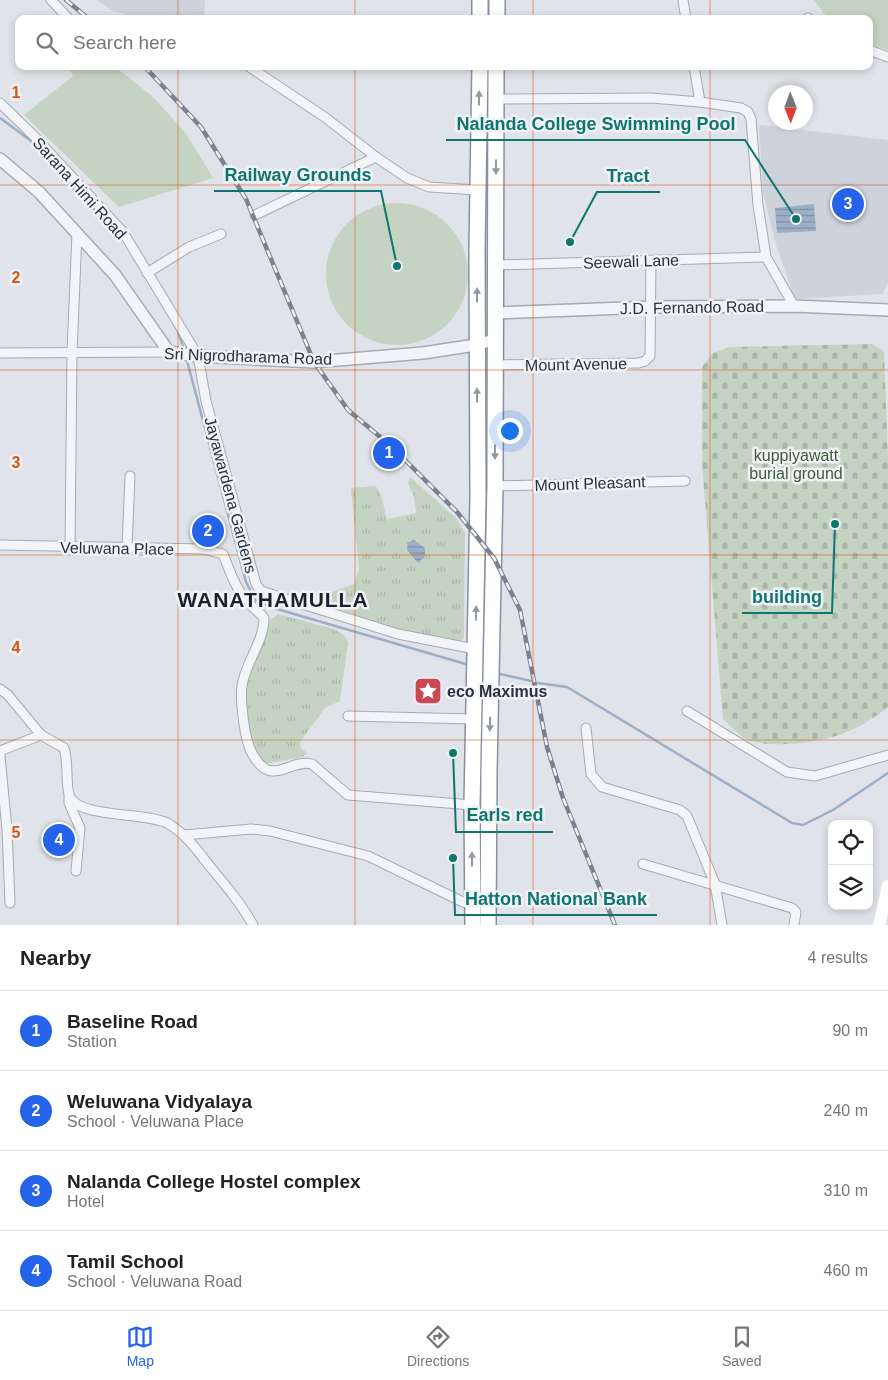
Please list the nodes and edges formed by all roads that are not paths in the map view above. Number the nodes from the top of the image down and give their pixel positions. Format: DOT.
graph roads {
  1 [pos="51,0"];
  2 [pos="480,0"];
  3 [pos="497,0"];
  4 [pos="683,0"];
  5 [pos="65,15"];
  6 [pos="480,15"];
  7 [pos="497,15"];
  8 [pos="685,15"];
  9 [pos="873,51"];
  10 [pos="888,57"];
  11 [pos="254,70"];
  12 [pos="480,70"];
  13 [pos="496,70"];
  14 [pos="695,70"];
  15 [pos="496,99"];
  16 [pos="700,102"];
  17 [pos="0,103"];
  18 [pos="376,157"];
  19 [pos="0,160"];
  20 [pos="477,190"];
  21 [pos="256,215"];
  22 [pos="77,233"];
  23 [pos="221,234"];
  24 [pos="766,257"];
  25 [pos="651,260"];
  26 [pos="496,265"];
  27 [pos="147,273"];
  28 [pos="651,306"];
  29 [pos="794,306"];
  30 [pos="888,310"];
  31 [pos="495,313"];
  32 [pos="495,340"];
  33 [pos="477,344"];
  34 [pos="0,353"];
  35 [pos="72,353"];
  36 [pos="172,353"];
  37 [pos="195,355"];
  38 [pos="494,365"];
  39 [pos="130,476"];
  40 [pos="685,480"];
  41 [pos="495,486"];
  42 [pos="0,545"];
  43 [pos="70,547"];
  44 [pos="128,548"];
  45 [pos="475,661"];
  46 [pos="0,690"];
  47 [pos="688,711"];
  48 [pos="348,716"];
  49 [pos="473,719"];
  50 [pos="586,728"];
  51 [pos="42,735"];
  52 [pos="0,752"];
  53 [pos="888,755"];
  54 [pos="0,756"];
  55 [pos="69,796"];
  56 [pos="472,805"];
  57 [pos="185,835"];
  58 [pos="643,864"];
  59 [pos="76,871"];
  60 [pos="715,884"];
  61 [pos="888,886"];
  62 [pos="10,903"];
  63 [pos="473,904"];
  64 [pos="883,921"];
  65 [pos="253,925"];
  66 [pos="473,925"];
  67 [pos="488,925"];
  68 [pos="722,925"];
  69 [pos="794,925"];
  1 -- 5 [label="street"];
  2 -- 6 [label="highway"];
  3 -- 7 [label="highway"];
  4 -- 8 [label="street"];
  9 -- 10 [label="street"];
  11 -- 18 [label="street"];
  20 -- 12 [label="highway, one-way"];
  13 -- 15 [label="highway"];
  14 -- 16 [label="street"];
  15 -- 16 [label="street"];
  15 -- 26 [label="highway, one-way"];
  16 -- 24 [label="street"];
  17 -- 27 [label="street, Sarana Himi Road"];
  18 -- 20 [label="street"];
  18 -- 21 [label="street"];
  19 -- 22 [label="street"];
  33 -- 20 [label="highway, one-way"];
  22 -- 35 [label="street"];
  22 -- 36 [label="street"];
  23 -- 27 [label="street"];
  24 -- 25 [label="street, Seewali Lane"];
  24 -- 29 [label="street"];
  25 -- 26 [label="street, Seewali Lane"];
  25 -- 28 [label="street, Mount Avenue"];
  26 -- 31 [label="highway"];
  27 -- 37 [label="street, Sarana Himi Road"];
  28 -- 29 [label="street, J.D. Fernando Road"];
  28 -- 31 [label="street, J.D. Fernando Road"];
  28 -- 38 [label="street, Mount Avenue"];
  29 -- 30 [label="street, J.D. Fernando Road"];
  31 -- 32 [label="highway"];
  32 -- 33 [label="street, Sri Nigrodharama Road"];
  32 -- 38 [label="highway"];
  33 -- 37 [label="street, Sri Nigrodharama Road"];
  45 -- 33 [label="highway, one-way"];
  34 -- 35 [label="street, Sri Nigrodharama Road"];
  35 -- 36 [label="street, Sri Nigrodharama Road"];
  35 -- 43 [label="street"];
  36 -- 37 [label="street, Sri Nigrodharama Road"];
  37 -- 45 [label="street, Jayawardena Gardens"];
  38 -- 41 [label="highway, one-way"];
  39 -- 44 [label="street"];
  40 -- 41 [label="street, Mount Pleasant"];
  41 -- 67 [label="highway, one-way"];
  42 -- 43 [label="street, Veluwana Place"];
  43 -- 44 [label="street, Veluwana Place"];
  44 -- 56 [label="street, Veluwana Place"];
  45 -- 49 [label="highway"];
  46 -- 51 [label="street"];
  47 -- 53 [label="street"];
  48 -- 49 [label="street"];
  49 -- 56 [label="highway"];
  50 -- 60 [label="street"];
  51 -- 52 [label="street"];
  51 -- 55 [label="street"];
  54 -- 62 [label="street"];
  55 -- 57 [label="street"];
  55 -- 59 [label="street"];
  63 -- 56 [label="highway, one-way"];
  57 -- 63 [label="street"];
  57 -- 65 [label="street"];
  58 -- 60 [label="street"];
  60 -- 68 [label="street"];
  60 -- 69 [label="street"];
  61 -- 64 [label="main road"];
  63 -- 66 [label="highway"];
}
